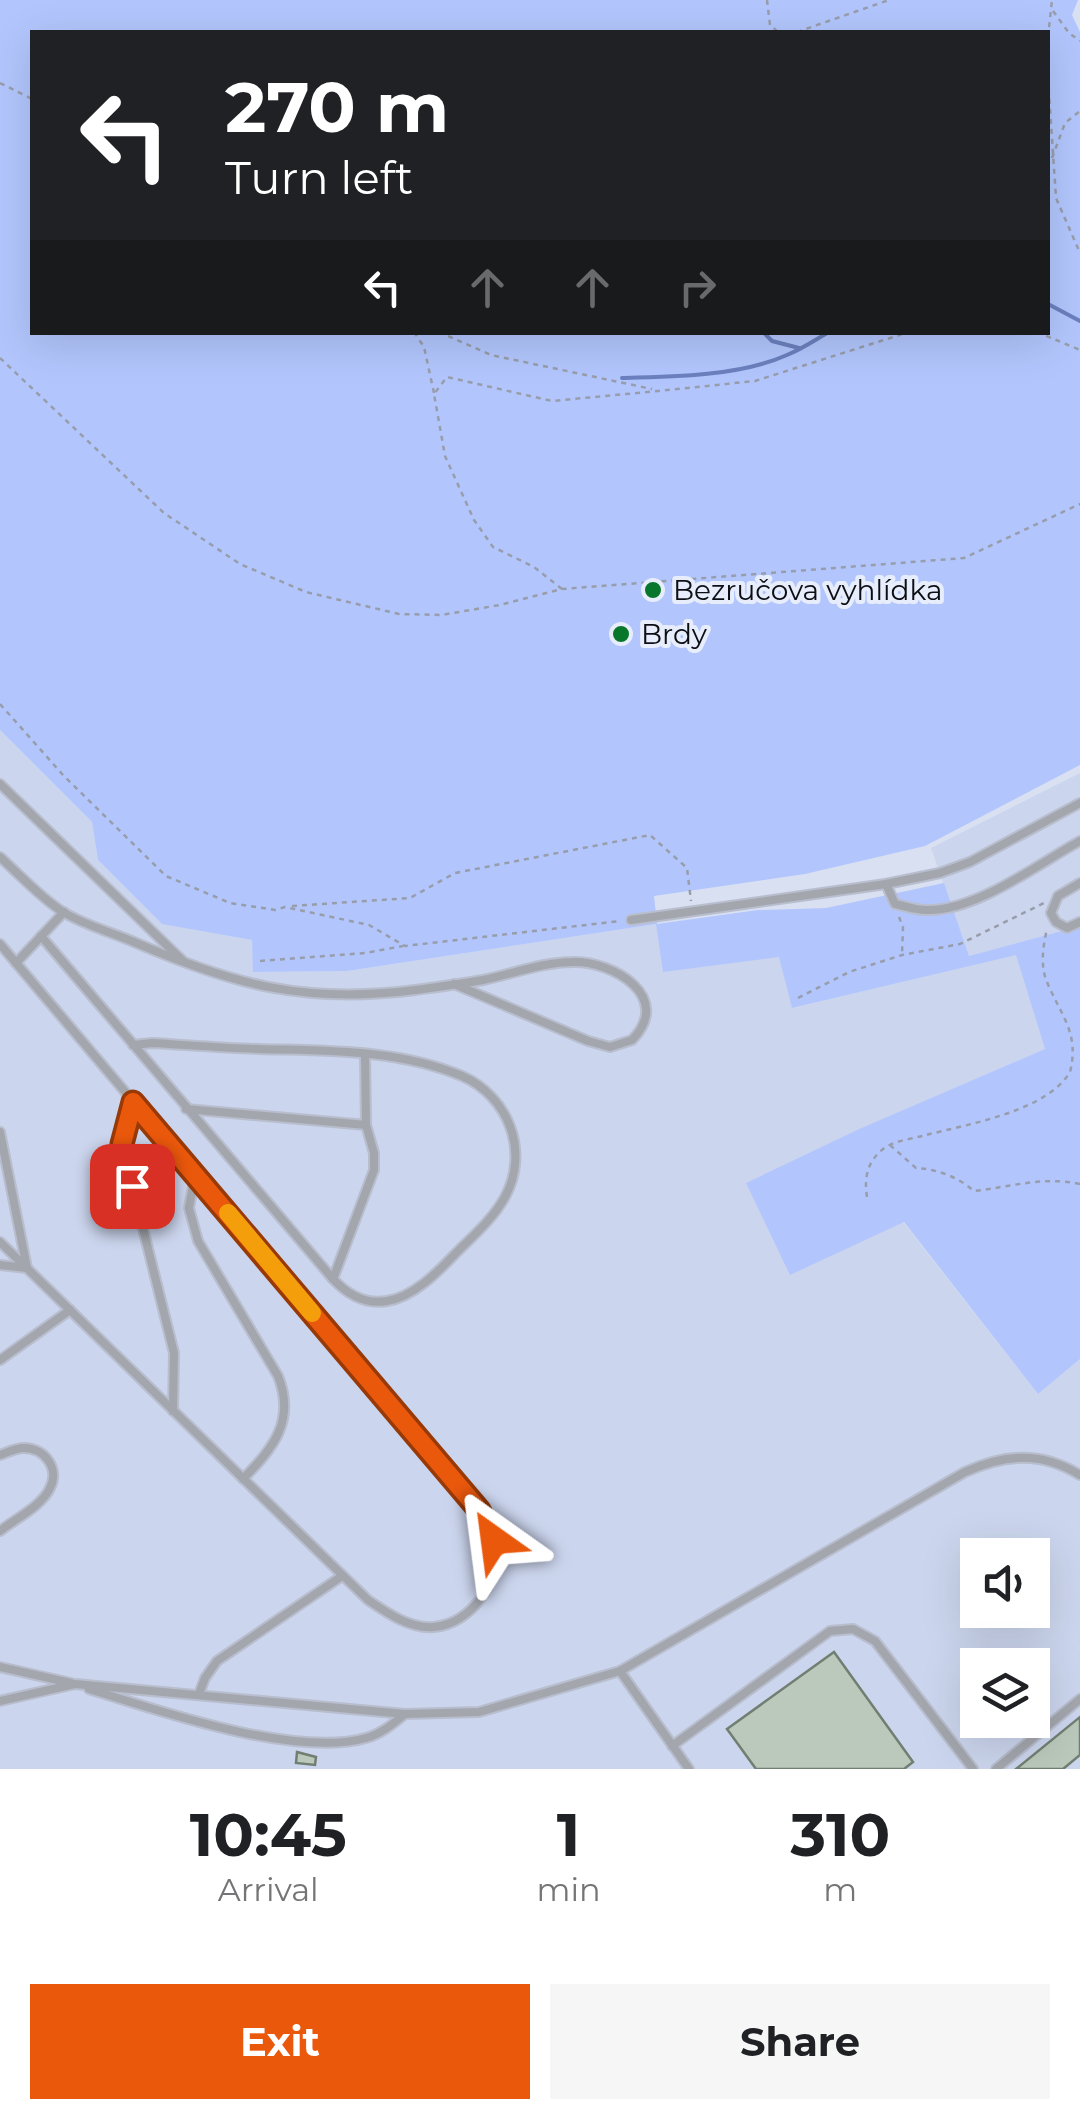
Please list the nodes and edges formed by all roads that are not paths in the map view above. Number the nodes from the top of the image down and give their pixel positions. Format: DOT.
graph roads {
  1 [pos="0,784"];
  2 [pos="1080,803"];
  3 [pos="1080,841"];
  4 [pos="0,857"];
  5 [pos="1080,883"];
  6 [pos="886,884"];
  7 [pos="64,912"];
  8 [pos="632,920"];
  9 [pos="1080,922"];
  10 [pos="42,936"];
  11 [pos="0,944"];
  12 [pos="16,963"];
  13 [pos="186,964"];
  14 [pos="454,984"];
  15 [pos="133,1045"];
  16 [pos="365,1054"];
  17 [pos="133,1102"];
  18 [pos="186,1109"];
  19 [pos="366,1125"];
  20 [pos="0,1132"];
  21 [pos="196,1175"];
  22 [pos="0,1242"];
  23 [pos="0,1265"];
  24 [pos="26,1268"];
  25 [pos="333,1279"];
  26 [pos="70,1310"];
  27 [pos="0,1360"];
  28 [pos="173,1411"];
  29 [pos="0,1455"];
  30 [pos="1080,1475"];
  31 [pos="243,1480"];
  32 [pos="0,1531"];
  33 [pos="342,1576"];
  34 [pos="0,1666"];
  35 [pos="620,1671"];
  36 [pos="75,1684"];
  37 [pos="199,1694"];
  38 [pos="1080,1699"];
  39 [pos="0,1700"];
  40 [pos="405,1714"];
  41 [pos="672,1746"];
  42 [pos="689,1769"];
  43 [pos="973,1769"];
  44 [pos="996,1769"];
  1 -- 13 [label="lane"];
  2 -- 6 [label="lane"];
  3 -- 6 [label="lane"];
  4 -- 7 [label="lane"];
  5 -- 9 [label="lane"];
  6 -- 8 [label="lane"];
  7 -- 10 [label="lane"];
  7 -- 13 [label="lane"];
  10 -- 12 [label="lane"];
  10 -- 15 [label="lane"];
  11 -- 12 [label="lane"];
  12 -- 17 [label="lane"];
  13 -- 14 [label="lane"];
  14 -- 14 [label="lane"];
  15 -- 16 [label="lane"];
  15 -- 18 [label="lane"];
  16 -- 19 [label="lane"];
  16 -- 25 [label="lane"];
  17 -- 21 [label="lane"];
  17 -- 28 [label="lane"];
  18 -- 19 [label="lane"];
  18 -- 25 [label="lane"];
  19 -- 25 [label="lane"];
  20 -- 24 [label="lane"];
  21 -- 31 [label="lane"];
  21 -- 33 [label="lane"];
  22 -- 24 [label="lane"];
  23 -- 24 [label="lane"];
  24 -- 26 [label="lane"];
  26 -- 27 [label="lane"];
  26 -- 28 [label="lane"];
  28 -- 31 [label="lane"];
  29 -- 32 [label="lane"];
  30 -- 35 [label="lane"];
  31 -- 33 [label="lane"];
  33 -- 37 [label="lane"];
  34 -- 36 [label="lane"];
  35 -- 40 [label="lane"];
  35 -- 41 [label="lane"];
  36 -- 37 [label="lane"];
  36 -- 39 [label="lane"];
  36 -- 40 [label="lane"];
  37 -- 40 [label="lane"];
  38 -- 44 [label="lane"];
  41 -- 42 [label="lane"];
  41 -- 43 [label="lane"];
}
